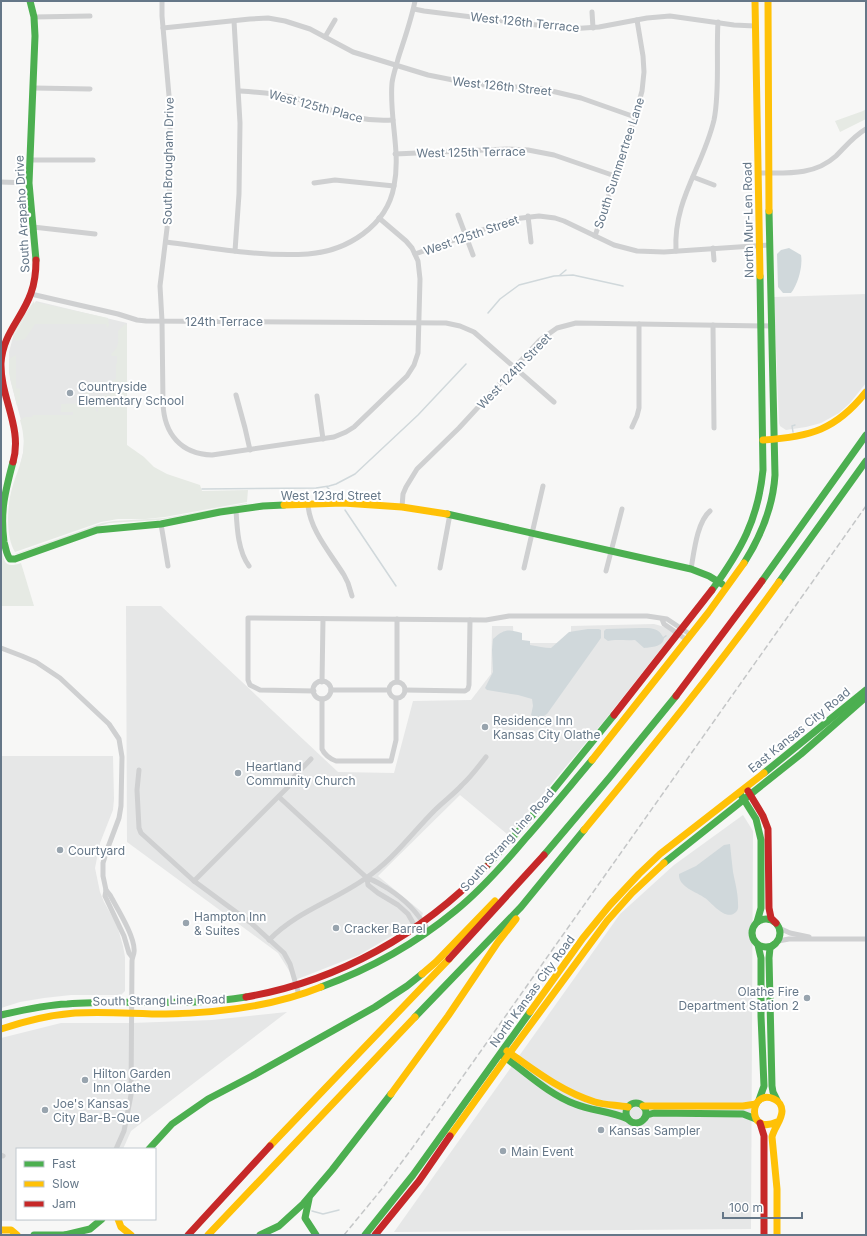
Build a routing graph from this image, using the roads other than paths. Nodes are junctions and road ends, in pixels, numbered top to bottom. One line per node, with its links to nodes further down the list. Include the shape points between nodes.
1 (30, 1): 9 (main road, South Arapaho Drive)
2 (162, 1): 15 (street, South Brougham Drive)
3 (415, 1): 6 (street)
4 (755, 1): 14 (main road, North Mur-Len Road)
5 (768, 1): 29 (main road, North Mur-Len Road)
6 (414, 9): 16 (street, West 126th Terrace, via 562,29); 18 (street)
7 (592, 12): 16 (street)
8 (90, 16): 9 (street)
9 (34, 17): 19 (main road, South Arapaho Drive)
10 (335, 20): 17 (street)
11 (637, 20): 13 (street, West 126th Terrace, via 670,16); 16 (street, West 126th Terrace); 22 (street, South Summertree Lane, via 644,72)
12 (234, 21): 15 (street, West 126th Street); 17 (street, West 126th Street, via 268,18 310,29); 21 (street)
13 (718, 22): 14 (street, West 126th Terrace); 31 (street, via 715,114)
14 (755, 26): 28 (main road, North Mur-Len Road)
15 (163, 28): 44 (street, South Brougham Drive, via 170,107 169,212)
16 (593, 28)
17 (325, 37): 18 (street, West 126th Street, via 353,52)
18 (396, 66): 22 (street, West 126th Street, via 459,82 531,87 565,93); 23 (street, via 392,84)
19 (34, 88): 20 (street); 26 (main road, South Arapaho Drive)
20 (90, 89)
21 (239, 91): 23 (street, West 125th Place, via 292,98 350,117); 49 (street, via 240,165)
22 (635, 117): 30 (street, South Summertree Lane)
23 (393, 120): 25 (street)
24 (866, 129): 29 (street, via 820,167 801,173)
25 (395, 154): 30 (street, West 125th Terrace, via 528,150 554,155); 36 (street)
26 (30, 160): 27 (street); 33 (main road, South Arapaho Drive)
27 (93, 160)
28 (758, 173): 29 (street); 46 (main road, North Mur-Len Road)
29 (769, 173): 47 (main road, North Mur-Len Road)
30 (615, 176): 43 (street, South Summertree Lane)
31 (693, 177): 35 (street); 50 (street, via 678,216 675,231)
32 (1, 182): 33 (street)
33 (29, 183): 40 (main road, South Arapaho Drive)
34 (314, 183): 36 (street, via 335,180)
35 (714, 185)
36 (394, 186): 39 (street, via 389,202)
37 (458, 215): 42 (street)
38 (528, 216): 42 (street, West 125th Street, via 513,218); 43 (street, West 125th Street, via 555,218); 45 (street)
39 (379, 218): 49 (street, via 360,236 329,250 309,254); 51 (street, via 406,241)
40 (33, 226): 41 (street); 54 (main road, South Arapaho Drive, via 36,277)
41 (95, 234)
42 (466, 235): 51 (street, West 125th Street); 52 (street)
43 (595, 236): 50 (street, West 125th Street, via 633,250)
44 (166, 242): 49 (street); 55 (street, South Brougham Drive, via 160,279)
45 (531, 242)
46 (759, 245): 47 (street, West 125th Street); 48 (street, West 125th Street); 59 (main road, North Mur-Len Road)
47 (769, 245): 60 (main road, North Mur-Len Road)
48 (713, 248): 50 (street, West 125th Street); 53 (street)
49 (235, 251)
50 (676, 251)
51 (415, 254): 56 (street, South Brougham Drive, via 419,267)
52 (473, 255)
53 (714, 260)
54 (31, 294): 55 (street, 124th Terrace, via 137,320); 75 (main road, South Arapaho Drive, via 8,334 2,351 3,383 16,444 15,456)
55 (162, 321): 56 (street, 124th Terrace); 72 (street, South Brougham Drive, via 163,413 172,435 182,446 199,454 212,455)
56 (420, 322): 61 (street, 124th Terrace, via 446,323 467,328); 69 (street, South Brougham Drive, via 418,353 407,376 354,427 340,435)
57 (639, 324): 58 (street, West 124th Street); 61 (street, West 124th Street, via 576,324 557,328 540,340); 66 (street, via 639,408)
58 (713, 325): 59 (street, West 124th Street); 67 (street)
59 (760, 326): 60 (street, West 124th Street); 71 (main road, North Mur-Len Road)
60 (771, 326): 70 (main road, North Mur-Len Road)
61 (515, 367): 65 (street, 124th Terrace); 77 (street, West 124th Street, via 417,469 403,494)
62 (866, 392): 70 (main road, via 853,409 828,427 814,433)
63 (236, 395): 72 (street)
64 (317, 396): 69 (street)
65 (554, 402)
66 (632, 427)
67 (714, 428)
68 (866, 435): 121 (main road, via 699,665 621,763)
69 (323, 439): 72 (street, South Brougham Drive)
70 (776, 439): 71 (main road); 93 (main road, South Strang Line Road, via 774,487 767,513 754,546)
71 (763, 440): 92 (main road, South Strang Line Road, via 762,484 755,513 745,540)
72 (250, 450)
73 (866, 461): 122 (main road, via 741,635 669,728)
74 (543, 486): 83 (street)
75 (2, 496): 85 (main road, South Arapaho Drive, via 2,531)
76 (308, 504): 77 (main road, West 123rd Street, via 343,503); 79 (main road, West 123rd Street); 94 (street, via 313,526 344,575)
77 (402, 507): 81 (main road, West 123rd Street)
78 (622, 509): 84 (street)
79 (236, 510): 82 (main road, West 123rd Street); 87 (street, via 241,549)
80 (710, 511): 90 (street, via 700,529)
81 (450, 514): 83 (main road, West 123rd Street); 88 (street)
82 (161, 524): 85 (main road, West 123rd Street, via 98,530); 86 (street)
83 (532, 532): 84 (main road, West 123rd Street); 89 (street)
84 (612, 551): 90 (main road, West 123rd Street); 91 (street)
85 (10, 559)
86 (168, 566)
87 (249, 566)
88 (440, 568)
89 (524, 568)
90 (691, 569): 92 (main road, West 123rd Street)
91 (606, 571)
92 (719, 581): 93 (main road, West 123rd Street); 98 (main road, South Strang Line Road)
93 (727, 587): 99 (main road, South Strang Line Road)
94 (352, 596)
95 (323, 619): 96 (street); 101 (street); 107 (street, via 248,618 250,685 260,690)
96 (397, 619): 97 (street); 102 (street)
97 (470, 620): 98 (street, via 509,616 647,616 667,619); 105 (street, via 468,689)
98 (680, 632): 99 (street); 123 (main road, South Strang Line Road, via 608,724 516,834 471,883)
99 (689, 638): 127 (main road, South Strang Line Road, via 616,731 495,874 463,905)
100 (1, 648): 136 (street, via 36,662 60,678 109,724 119,739 122,757 121,806 103,863 103,876 106,890 134,944)
101 (322, 682): 103 (street, via 327,683); 107 (street, via 317,684)
102 (397, 682): 104 (street, via 391,684); 105 (street, via 404,685)
103 (331, 690): 104 (street); 109 (street, via 328,696)
104 (388, 690): 110 (street)
105 (405, 690): 110 (street, via 404,695)
106 (866, 690): 114 (main road, East Kansas City Road)
107 (314, 691): 109 (street, via 316,696)
108 (866, 697): 116 (main road, East Kansas City Road, via 801,754)
109 (322, 699): 110 (street, via 322,749 332,760 392,761 396,740)
110 (396, 699)
111 (486, 757): 119 (street, via 470,778 435,810 392,858)
112 (311, 759): 117 (street, via 290,780 288,787)
113 (140, 770): 120 (street, via 137,790 140,833)
114 (745, 786): 115 (main road, North Kansas City Road); 116 (main road)
115 (739, 791): 118 (main road); 140 (main road, North Kansas City Road, via 660,854 613,901 583,938)
116 (750, 794): 118 (main road, North Kansas City Road); 125 (main road, via 768,828 769,908 771,918)
117 (279, 797): 119 (street); 120 (street)
118 (744, 799): 124 (main road, via 756,819 761,840 761,908); 140 (main road, North Kansas City Road, via 665,862 628,897)
119 (367, 878): 123 (street, via 403,898); 126 (street, via 368,885 398,905 408,914); 130 (street, via 306,911 279,929)
120 (194, 881): 130 (street, via 251,923)
121 (519, 883): 150 (main road, via 509,886 436,962 407,986 369,1010 208,1099 172,1124); 159 (main road)
122 (521, 907): 151 (main road, via 518,916 412,1066); 160 (main road)
123 (424, 922): 126 (main road, South Strang Line Road); 127 (street)
124 (757, 922): 125 (main road, via 769,919); 133 (main road, via 752,933)
125 (778, 926): 129 (street, via 790,933); 132 (main road, via 780,933)
126 (416, 928): 128 (street); 134 (main road, South Strang Line Road, via 395,942 338,970)
127 (429, 931): 128 (main road, South Strang Line Road)
128 (422, 936): 135 (main road, South Strang Line Road, via 368,968)
129 (820, 939): 131 (street); 132 (street, via 785,939)
130 (268, 940): 134 (street, via 284,953)
131 (866, 940)
132 (776, 943): 133 (main road, via 766,947); 141 (main road, via 770,948 768,958 772,1086)
133 (758, 945): 142 (main road, via 761,958 764,1086)
134 (296, 985): 135 (street); 136 (main road, South Strang Line Road, via 214,1001)
135 (300, 995): 137 (main road, South Strang Line Road, via 254,1006 212,1012)
136 (132, 1002): 137 (street); 138 (main road, South Strang Line Road, via 50,1005)
137 (132, 1013): 139 (main road, South Strang Line Road, via 58,1015); 149 (street, via 131,1099 124,1132)
138 (1, 1015)
139 (1, 1029)
140 (505, 1053): 144 (main road, via 577,1096); 146 (main road, via 548,1087 574,1103 616,1113); 163 (main road, North Kansas City Road); 164 (main road, North Kansas City Road, via 419,1181)
141 (777, 1100): 142 (main road, via 768,1097); 148 (main road, via 782,1111)
142 (758, 1102): 143 (main road, via 743,1106); 147 (main road, via 754,1111)
143 (643, 1106): 144 (main road, via 634,1103); 145 (main road, via 646,1112)
144 (628, 1107): 146 (main road)
145 (644, 1118): 146 (main road, via 637,1123); 147 (main road, via 651,1114 743,1114)
146 (628, 1119)
147 (758, 1121): 148 (main road, via 768,1125); 165 (main road, via 764,1136)
148 (777, 1122): 166 (main road, via 772,1142)
149 (116, 1148)
150 (150, 1148)
151 (310, 1197): 161 (main road, via 282,1224); 162 (main road, via 304,1217)
152 (101, 1220): 157 (main road, via 90,1229)
153 (118, 1220): 158 (main road, via 121,1228)
154 (1, 1230): 155 (main road, via 11,1230)
155 (17, 1235)
156 (34, 1235): 157 (main road)
157 (66, 1235)
158 (131, 1235)
159 (188, 1235)
160 (208, 1235)
161 (260, 1235)
162 (316, 1235)
163 (365, 1235)
164 (375, 1235)
165 (764, 1235)
166 (777, 1235)

